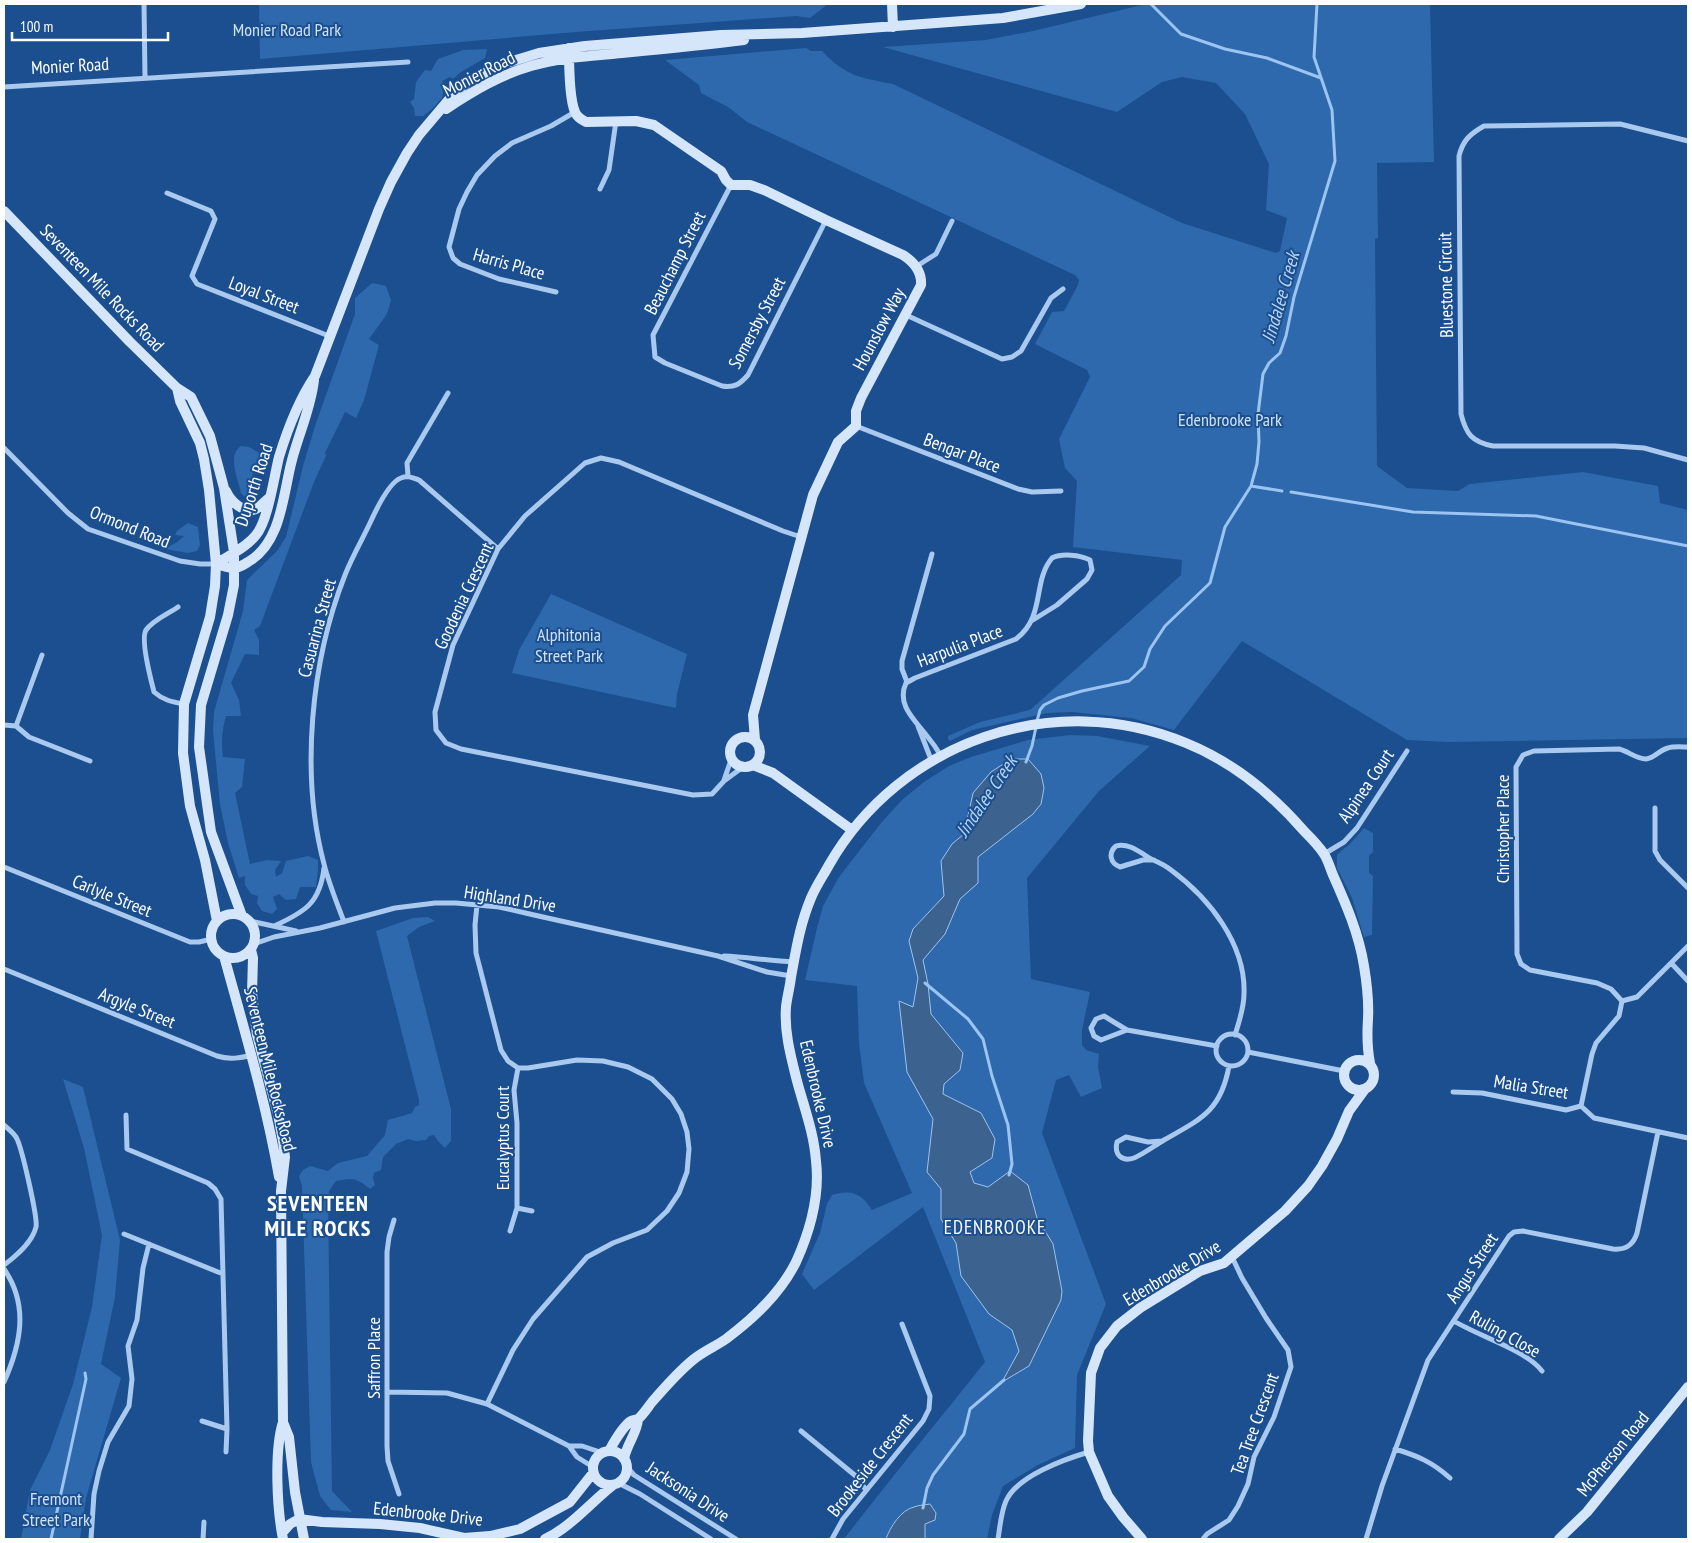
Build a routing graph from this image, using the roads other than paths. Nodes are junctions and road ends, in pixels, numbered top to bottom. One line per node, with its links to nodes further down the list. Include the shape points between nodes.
1 (144, 4): 7 (street)
2 (892, 4): 4 (street)
3 (1081, 4): 4 (street, Monier Road, via 1003,18)
4 (893, 27): 5 (street, Monier Road, via 721,35)
5 (569, 53): 9 (street); 10 (street, Monier Road, via 538,53 476,76 457,90)
6 (408, 62): 7 (street, Monier Road)
7 (145, 78): 8 (street, Monier Road)
8 (4, 86)
9 (575, 112): 11 (street, via 586,122); 21 (street, Harris Place, via 512,143 477,175 459,209 449,247 453,258 460,264 499,279)
10 (437, 115): 23 (street, Duporth Road, via 419,135 391,182)
11 (616, 121): 13 (street, via 654,125 721,171); 14 (street, via 609,170)
12 (1688, 141): 30 (street, Bluestone Circuit, via 1620,124 1484,126 1470,134 1461,145 1459,156 1461,414 1470,437 1493,446 1615,446 1644,448)
13 (731, 185): 17 (street, via 750,185 764,190); 24 (street, Beauchamp Street, via 653,335)
14 (600, 188)
15 (167, 193): 23 (street, Loyal Street, via 211,211 215,219 192,276 197,284)
16 (4, 212): 26 (street, Seventeen Mile Rocks Road)
17 (826, 220): 19 (street, via 903,255); 24 (street, Somersby Street, via 748,375 740,384 722,386)
18 (952, 221): 19 (street, via 936,254)
19 (917, 266): 22 (street, Hounslow Way, via 920,285)
20 (1063, 289): 22 (street, via 1051,298 1021,351 1012,358 1002,359)
21 (556, 292)
22 (905, 315): 28 (street, Hounslow Way, via 861,398 856,411)
23 (330, 336): 25 (street, Duporth Road)
24 (655, 357)
25 (315, 376): 34 (street, Duporth Road, via 304,392 280,456); 40 (street, Duporth Road, via 271,538 254,559)
26 (177, 388): 32 (street, Seventeen Mile Rocks Road, via 191,397 202,417 218,459); 39 (street, Seventeen Mile Rocks Road, via 204,459)
27 (448, 393): 31 (street, via 408,463)
28 (856, 426): 33 (street, Bengar Place, via 1018,489); 35 (street, via 838,442 813,495)
29 (4, 448): 39 (street, Ormond Road, via 88,529 180,561)
30 (1688, 459)
31 (408, 476): 36 (street, via 419,480); 66 (street, Casuarina Street, via 399,478 391,486 374,513 345,575 326,633 315,689 311,758 316,824)
32 (224, 488): 34 (street, via 234,503 247,510 260,507); 37 (street, Seventeen Mile Rocks Road)
33 (1061, 491)
34 (270, 497): 37 (street, Duporth Road, via 259,531 246,546)
35 (802, 537): 36 (street, Goodenia Crescent, via 619,462 601,458 584,463 565,479 525,516); 46 (street)
36 (498, 549): 61 (street, Goodenia Crescent, via 456,637 435,712 436,730 446,743 461,749 693,795 712,794)
37 (234, 552): 39 (street, Duporth Road); 40 (street, Seventeen Mile Rocks Road)
38 (932, 554): 44 (street, via 902,661)
39 (216, 564): 40 (street); 45 (street, Seventeen Mile Rocks Road, via 210,617)
40 (234, 568): 70 (street, Seventeen Mile Rocks Road, via 228,615 201,705 199,735 211,832)
41 (178, 607): 45 (street, via 151,624 145,632 144,641 154,692 167,701)
42 (1033, 620): 42 (street, Harpulia Place, via 1046,568 1052,559 1063,556 1090,560 1092,570 1087,579 1056,607); 44 (street, Harpulia Place, via 1012,642)
43 (42, 655): 48 (street)
44 (907, 682): 49 (street, Harpulia Place, via 903,700)
45 (184, 704): 71 (street, Seventeen Mile Rocks Road, via 182,753 187,792)
46 (753, 715): 50 (street); 51 (street)
47 (4, 725): 48 (street)
48 (16, 726): 57 (street, via 29,738)
49 (918, 726): 55 (street, Harpulia Place); 58 (street, Harpulia Place)
50 (738, 738): 51 (street); 56 (street, via 730,747)
51 (754, 740): 54 (street)
52 (1688, 747): 85 (street, Christopher Place, via 1667,748 1645,759 1619,750 1534,751 1523,756 1516,767 1518,954 1521,964 1530,970 1597,983 1611,989)
53 (1407, 751): 64 (street, Alpinea Court, via 1357,828 1344,842)
54 (760, 754): 59 (street, via 757,761); 60 (street)
55 (941, 756): 58 (street, Edenbrooke Drive); 64 (street, Edenbrooke Drive, via 995,732 1067,721 1095,721 1168,735 1228,764 1267,792)
56 (732, 760): 59 (street, via 738,766); 61 (street)
57 (90, 761)
58 (932, 762): 63 (street, Edenbrooke Drive, via 874,806)
59 (748, 766): 60 (street); 61 (street, Goodenia Crescent)
60 (773, 773): 63 (street)
61 (724, 781)
62 (1655, 808): 68 (street, via 1655,851)
63 (852, 830): 80 (street, Edenbrooke Drive, via 812,894 798,936)
64 (1324, 854): 88 (street, Edenbrooke Drive, via 1361,951 1368,1001)
65 (1154, 860): 65 (street, via 1120,866 1111,855 1115,847 1123,845); 87 (street, via 1170,869 1208,903 1235,948 1243,970 1244,993)
66 (324, 865): 72 (street, Casuarina Street); 73 (street, via 323,882 308,908)
67 (4, 867): 75 (street, Carlyle Street, via 190,942)
68 (1688, 888)
69 (477, 905): 72 (street, Highland Drive, via 435,903 395,908); 79 (street, Highland Drive); 96 (street, via 476,953 501,1050)
70 (246, 918): 71 (street, via 229,914); 73 (street, Highland Drive); 77 (street, via 255,932)
71 (217, 921): 75 (street)
72 (344, 922): 74 (street, Highland Drive)
73 (274, 926): 74 (street, Highland Drive)
74 (296, 932): 77 (street, Highland Drive)
75 (212, 939): 78 (street, via 214,947)
76 (1688, 946): 81 (street)
77 (252, 947): 78 (street, via 238,957); 90 (street, Seventeen Mile Rocks Road, via 254,1017)
78 (224, 956): 92 (street, Seventeen Mile Rocks Road)
79 (718, 956): 80 (street, Highland Drive); 83 (street, Highland Drive)
80 (794, 962): 83 (street, Edenbrooke Drive)
81 (1672, 964): 84 (street); 85 (street, via 1637,997)
82 (4, 969): 92 (street, Argyle Street, via 217,1056 236,1059)
83 (792, 976): 125 (street, Edenbrooke Drive, via 786,1008 788,1048 817,1163 815,1202 807,1235 794,1265 772,1298 724,1341 694,1359)
84 (1688, 981)
85 (1622, 1000): 101 (street, via 1619,1016 1596,1043)
86 (1127, 1030): 86 (street, via 1101,1040 1094,1036 1091,1028 1095,1020 1103,1016); 89 (street)
87 (1235, 1035): 89 (street, via 1224,1037); 91 (street, via 1244,1040)
88 (1366, 1037): 93 (street, Edenbrooke Drive); 94 (street, Edenbrooke Drive)
89 (1217, 1046): 95 (street, via 1218,1058)
90 (262, 1052): 92 (street, Argyle Street); 108 (street, Seventeen Mile Rocks Road, via 283,1141)
91 (1248, 1052): 95 (street, via 1241,1063); 97 (street)
92 (251, 1055): 108 (street, Seventeen Mile Rocks Road)
93 (1355, 1060): 94 (street); 97 (street)
94 (1370, 1063): 99 (street, via 1375,1078)
95 (1229, 1066): 107 (street, via 1223,1091 1208,1113)
96 (518, 1068): 109 (street, Eucalyptus Court, via 514,1090); 124 (street, via 578,1060 628,1067 652,1079 672,1099 687,1132 690,1149 687,1172 667,1211 647,1230 613,1242 587,1257 533,1318 513,1350)
97 (1344, 1071): 98 (street, via 1344,1079)
98 (1350, 1087): 99 (street); 102 (street, Edenbrooke Drive)
99 (1365, 1089): 102 (street, Edenbrooke Drive)
100 (1453, 1092): 101 (street, Malia Street, via 1482,1093 1566,1110)
101 (1582, 1106): 105 (street, Malia Street, via 1594,1118)
102 (1349, 1111): 115 (street, Edenbrooke Drive, via 1332,1150 1308,1186)
103 (126, 1116): 117 (street, via 127,1150 208,1183 215,1189 221,1199)
104 (4, 1125): 116 (street, via 17,1139 36,1214 36,1228 27,1243)
105 (1658, 1132): 106 (street, Malia Street); 118 (street, Angus Street, via 1633,1242 1615,1250 1523,1231 1514,1232)
106 (1688, 1138)
107 (1162, 1141): 107 (street, via 1130,1160 1120,1157 1116,1151 1117,1142 1126,1137 1148,1142)
108 (281, 1190): 127 (street, Seventeen Mile Rocks Road)
109 (517, 1208): 110 (street, Eucalyptus Court); 112 (street, Eucalyptus Court)
110 (532, 1211)
111 (394, 1220): 123 (street, Saffron Place, via 387,1252)
112 (510, 1231)
113 (124, 1234): 114 (street)
114 (149, 1244): 117 (street); 145 (street, via 137,1320 128,1346 132,1379 129,1406 108,1442 99,1472)
115 (1232, 1257): 134 (street, Edenbrooke Drive, via 1200,1271 1140,1308 1117,1326 1100,1348 1091,1373); 154 (street, Tea Tree Crescent, via 1288,1350 1291,1366 1238,1506 1229,1520)
116 (4, 1267): 121 (street, via 18,1295 21,1313 19,1334)
117 (223, 1274): 128 (street)
118 (1454, 1321): 120 (street, Ruling Close, via 1521,1354); 131 (street, Angus Street, via 1428,1360)
119 (902, 1324): 139 (street, Brookeside Crescent, via 930,1396 929,1409 923,1421)
120 (1542, 1371)
121 (4, 1382)
122 (1688, 1387): 144 (street, McPherson Road)
123 (388, 1392): 124 (street, via 447,1393); 140 (street, Saffron Place, via 388,1461)
124 (487, 1404): 130 (street)
125 (638, 1418): 133 (street, Edenbrooke Drive, via 629,1422); 135 (street, Edenbrooke Drive, via 637,1428 626,1447)
126 (202, 1421): 128 (street)
127 (283, 1422): 141 (street, Seventeen Mile Rocks Road, via 289,1437); 143 (street, Seventeen Mile Rocks Road, via 279,1436 279,1495)
128 (227, 1430): 132 (street)
129 (801, 1431): 139 (street, via 857,1477)
130 (569, 1446): 133 (street); 136 (street)
131 (1395, 1449): 137 (street, via 1436,1466); 155 (street, Angus Street)
132 (226, 1452)
133 (606, 1452): 135 (street, via 618,1453); 136 (street, via 594,1461)
134 (1090, 1452): 152 (street, via 1045,1468 1017,1488 1006,1500); 153 (street, Edenbrooke Drive, via 1108,1496)
135 (625, 1463): 138 (street, via 624,1476); 150 (street, Jacksonia Drive, via 634,1474)
136 (593, 1470): 138 (street, via 603,1484); 141 (street, Edenbrooke Drive, via 570,1502 520,1529 490,1536 464,1538 413,1527)
137 (1450, 1478)
138 (616, 1484): 148 (street, via 575,1519); 149 (street, Jacksonia Drive, via 640,1494)
139 (866, 1490): 151 (street, Brookeside Crescent, via 842,1519)
140 (399, 1494)
141 (299, 1519): 143 (street, via 290,1524); 147 (street, Seventeen Mile Rocks Road)
142 (204, 1522): 146 (street)
143 (285, 1537)
144 (1563, 1538)
145 (91, 1539)
146 (203, 1539)
147 (304, 1539)
148 (545, 1539)
149 (712, 1539)
150 (736, 1539)
151 (832, 1539)
152 (998, 1539)
153 (1142, 1539)
154 (1203, 1539)
155 (1366, 1539)

